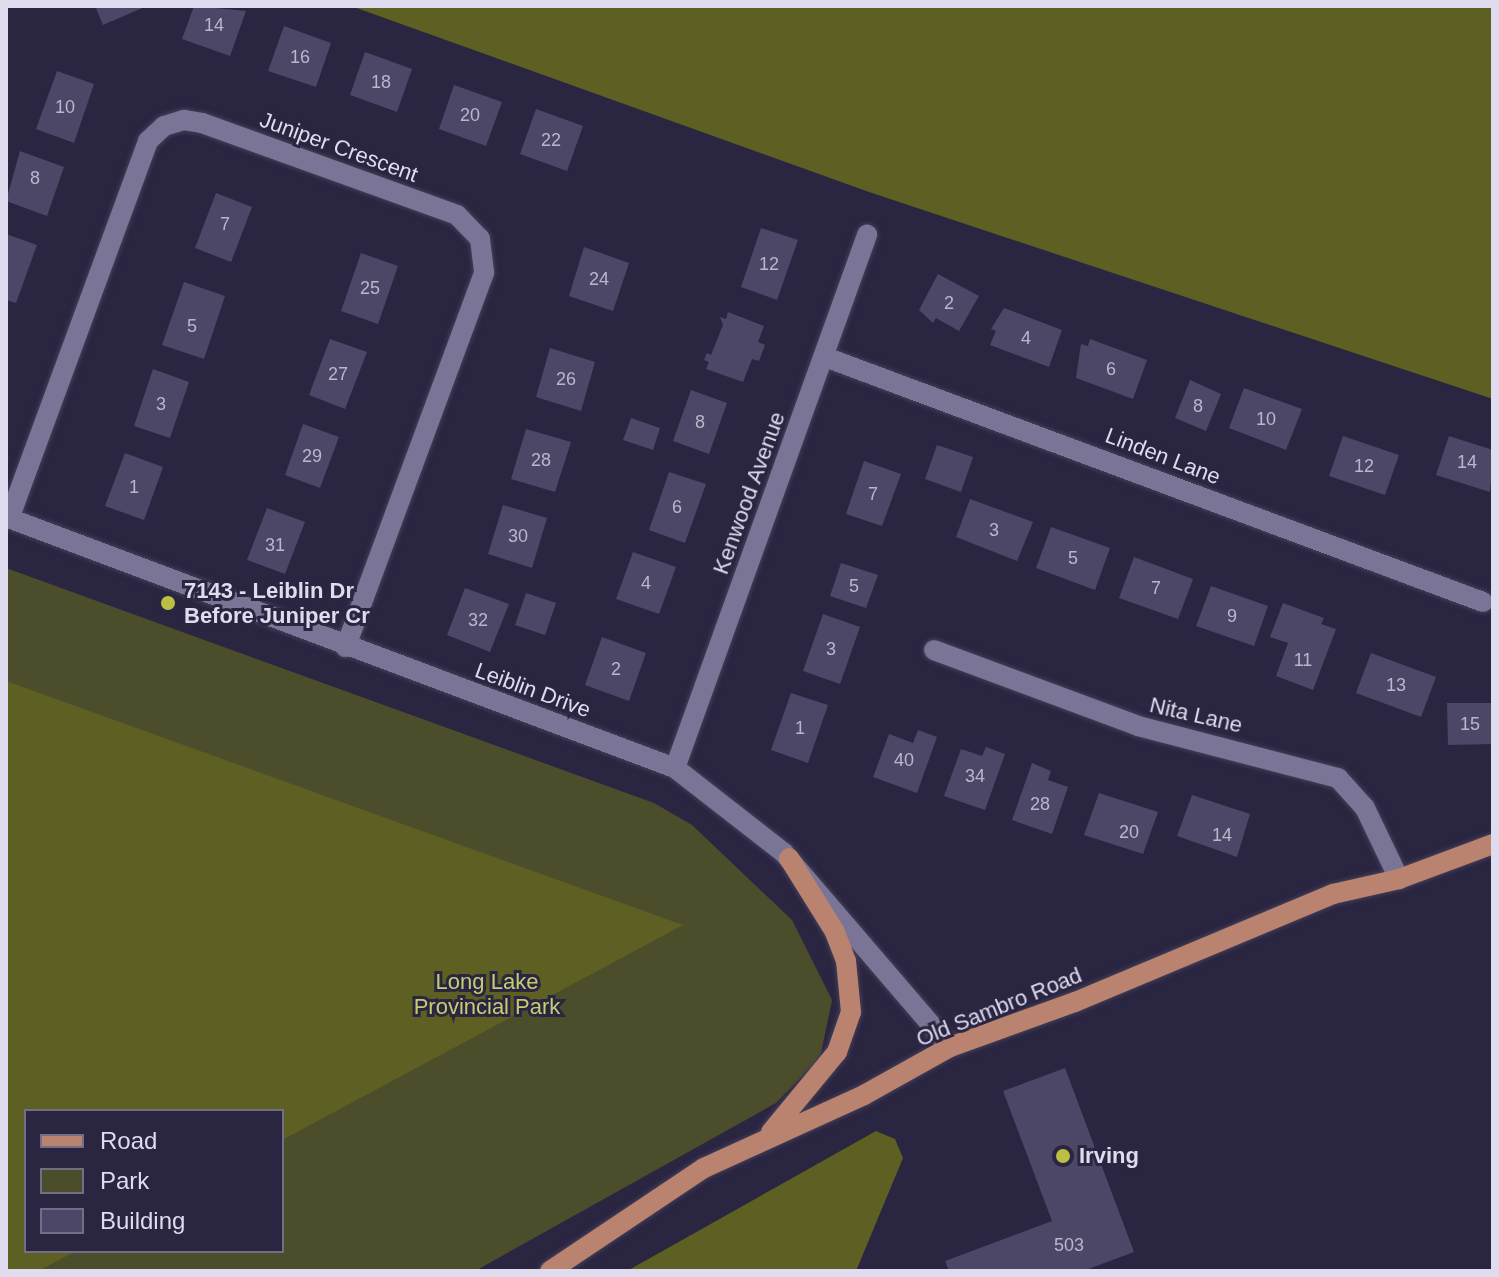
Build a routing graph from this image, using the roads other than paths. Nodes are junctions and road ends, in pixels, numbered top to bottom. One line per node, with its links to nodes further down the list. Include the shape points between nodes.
1 (867, 235): 2 (street, Kenwood Avenue)
2 (825, 357): 4 (street, Linden Lane); 7 (street, Kenwood Avenue)
3 (8, 518): 5 (street, Leiblin Drive); 5 (street, Juniper Crescent, via 148,141 158,130 177,121 195,121 457,215 480,239 484,273)
4 (1483, 602)
5 (346, 647): 7 (street, Leiblin Drive)
6 (934, 650): 10 (street, Nita Lane, via 1126,722 1338,778 1365,808)
7 (675, 768): 9 (street, Leiblin Drive)
8 (1493, 844): 10 (main road, Old Sambro Road)
9 (789, 858): 11 (street, Leiblin Drive); 12 (main road, via 835,932 846,961 851,1012 837,1052 804,1098)
10 (1399, 879): 11 (main road, Old Sambro Road, via 1333,894 1075,1002)
11 (950, 1047): 12 (main road, Old Sambro Road, via 864,1095)
12 (765, 1138): 13 (main road, Old Sambro Road, via 704,1168)
13 (550, 1271)

